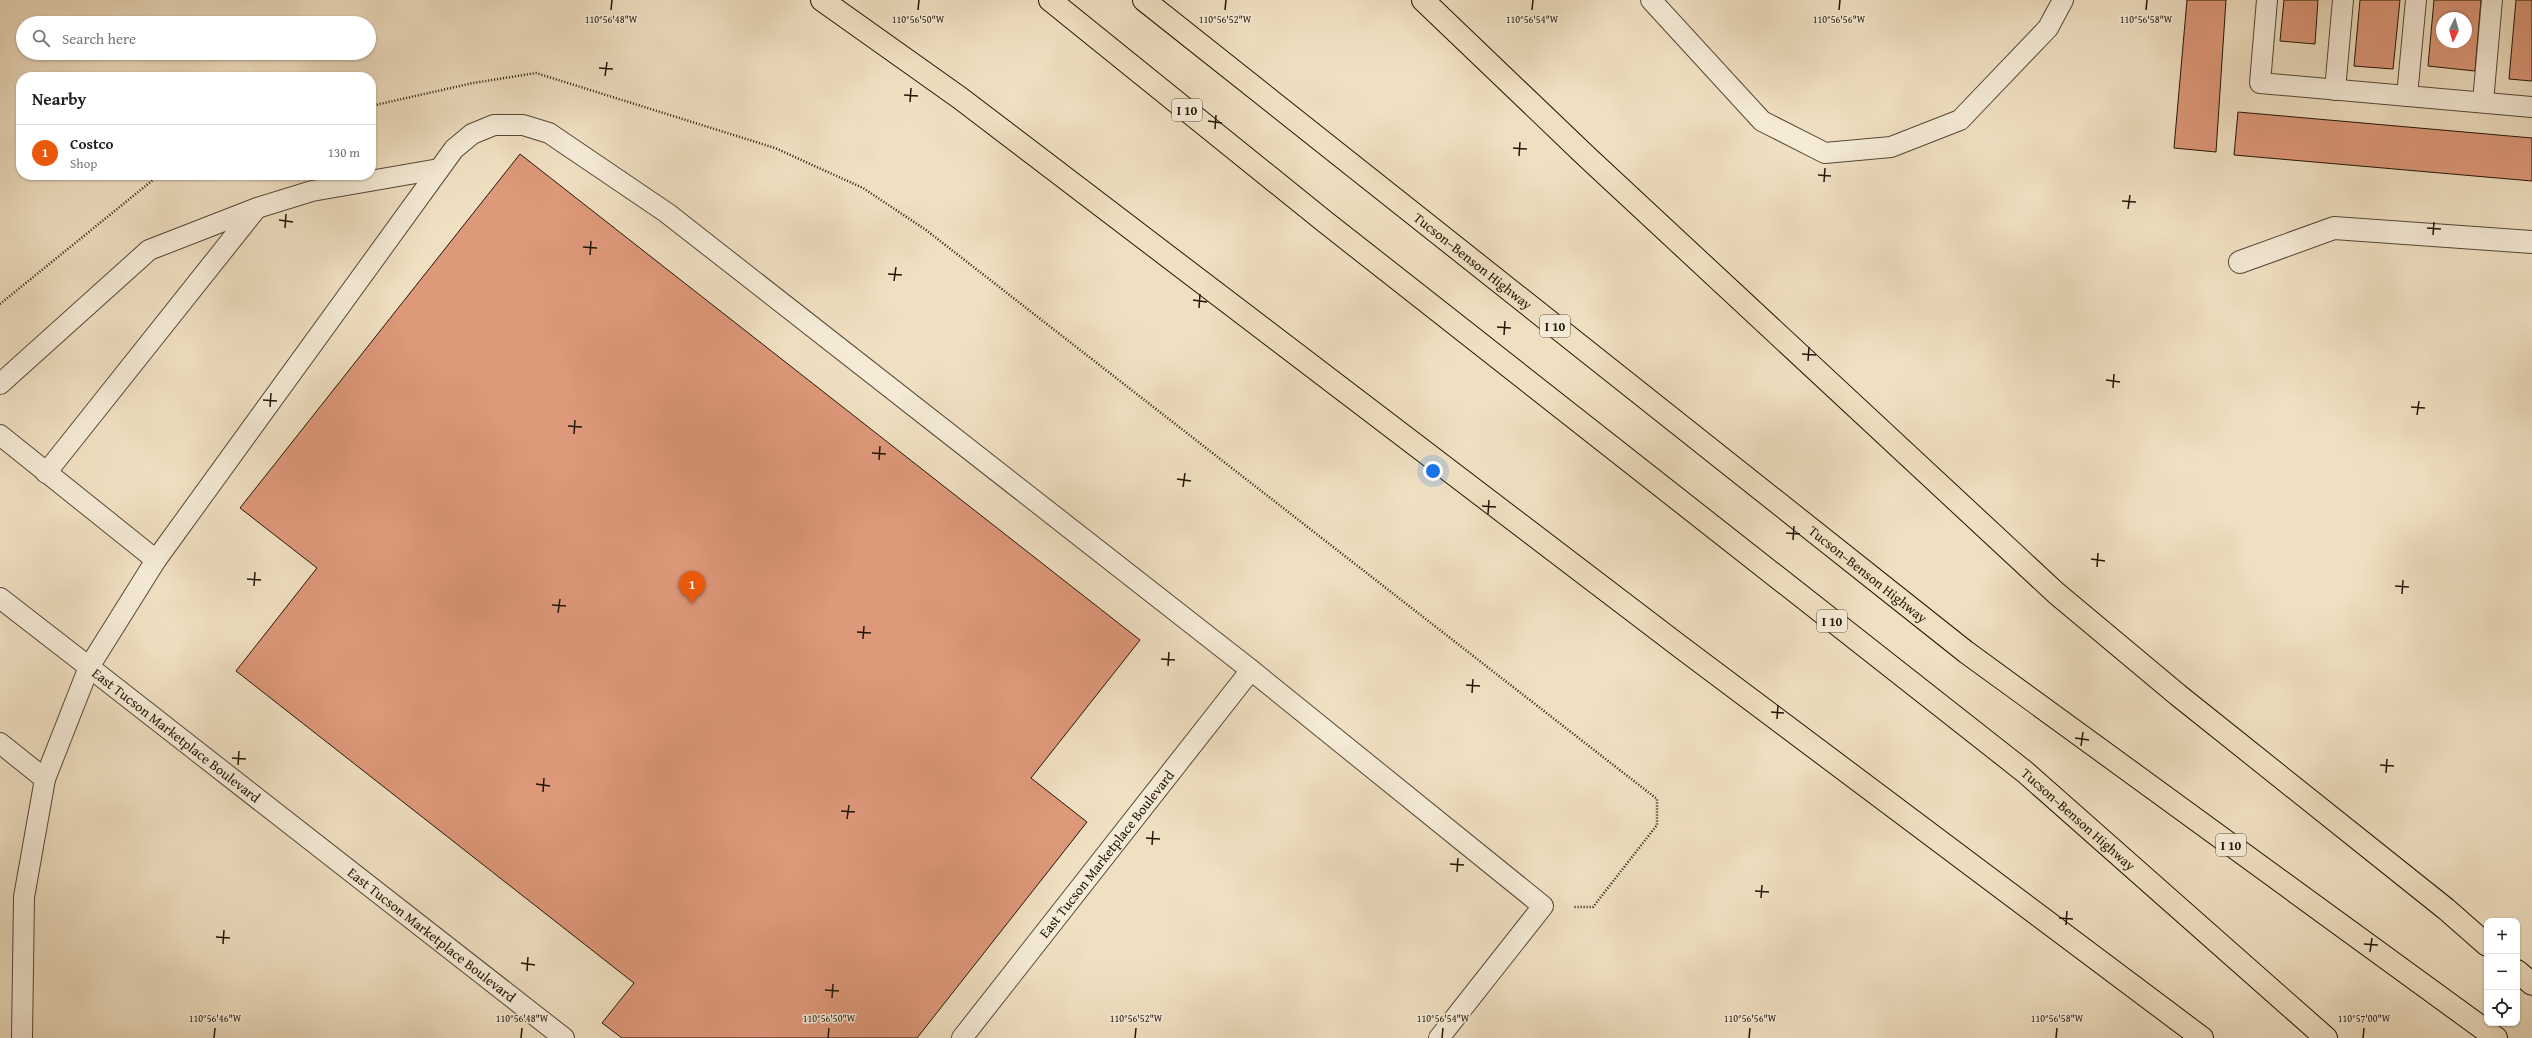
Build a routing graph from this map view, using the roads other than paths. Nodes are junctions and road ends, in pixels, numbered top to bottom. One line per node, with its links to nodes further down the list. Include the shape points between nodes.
1 (822, 0): 37 (highway, via 960,98 1682,648)
2 (1050, 0): 38 (highway, Tucson–Benson Highway / I 10, via 1324,221 2025,772)
3 (1144, 0): 39 (highway, Tucson–Benson Highway / I 10, via 1966,652)
4 (1423, 0): 30 (highway, via 1587,157 2056,593)
5 (1651, 0): 6 (lane, via 1762,121 1825,153 1891,148 1960,120 2048,28)
6 (2063, 0)
7 (2267, 0): 11 (lane, via 2260,83)
8 (2343, 0): 11 (lane)
9 (2416, 0): 12 (lane)
10 (2492, 0): 13 (lane)
11 (2335, 90): 12 (lane)
12 (2407, 96): 13 (lane)
13 (2483, 102): 14 (lane)
14 (2532, 107)
15 (439, 168): 16 (lane); 24 (lane); 27 (lane, via 454,149 472,134 494,125 523,125 549,133 667,213)
16 (376, 179)
17 (373, 180): 18 (lane, via 312,191)
18 (257, 208): 21 (lane, via 150,250); 23 (lane)
19 (2532, 242): 20 (street, via 2334,228)
20 (2240, 262)
21 (0, 384)
22 (0, 435): 23 (lane)
23 (46, 473): 24 (lane)
24 (156, 560): 26 (lane)
25 (0, 598): 26 (lane)
26 (89, 667): 29 (lane, East Tucson Marketplace Boulevard); 34 (lane, East Tucson Marketplace Boulevard)
27 (1251, 670): 35 (lane, East Tucson Marketplace Boulevard); 36 (lane, via 1543,906)
28 (0, 743): 29 (lane)
29 (45, 779): 33 (lane, East Tucson Marketplace Boulevard, via 24,902)
30 (2484, 942)
31 (2520, 974): 32 (highway)
32 (2532, 984)
33 (22, 1038)
34 (564, 1038)
35 (962, 1038)
36 (1439, 1038)
37 (2202, 1038)
38 (2326, 1038)
39 (2496, 1038)

